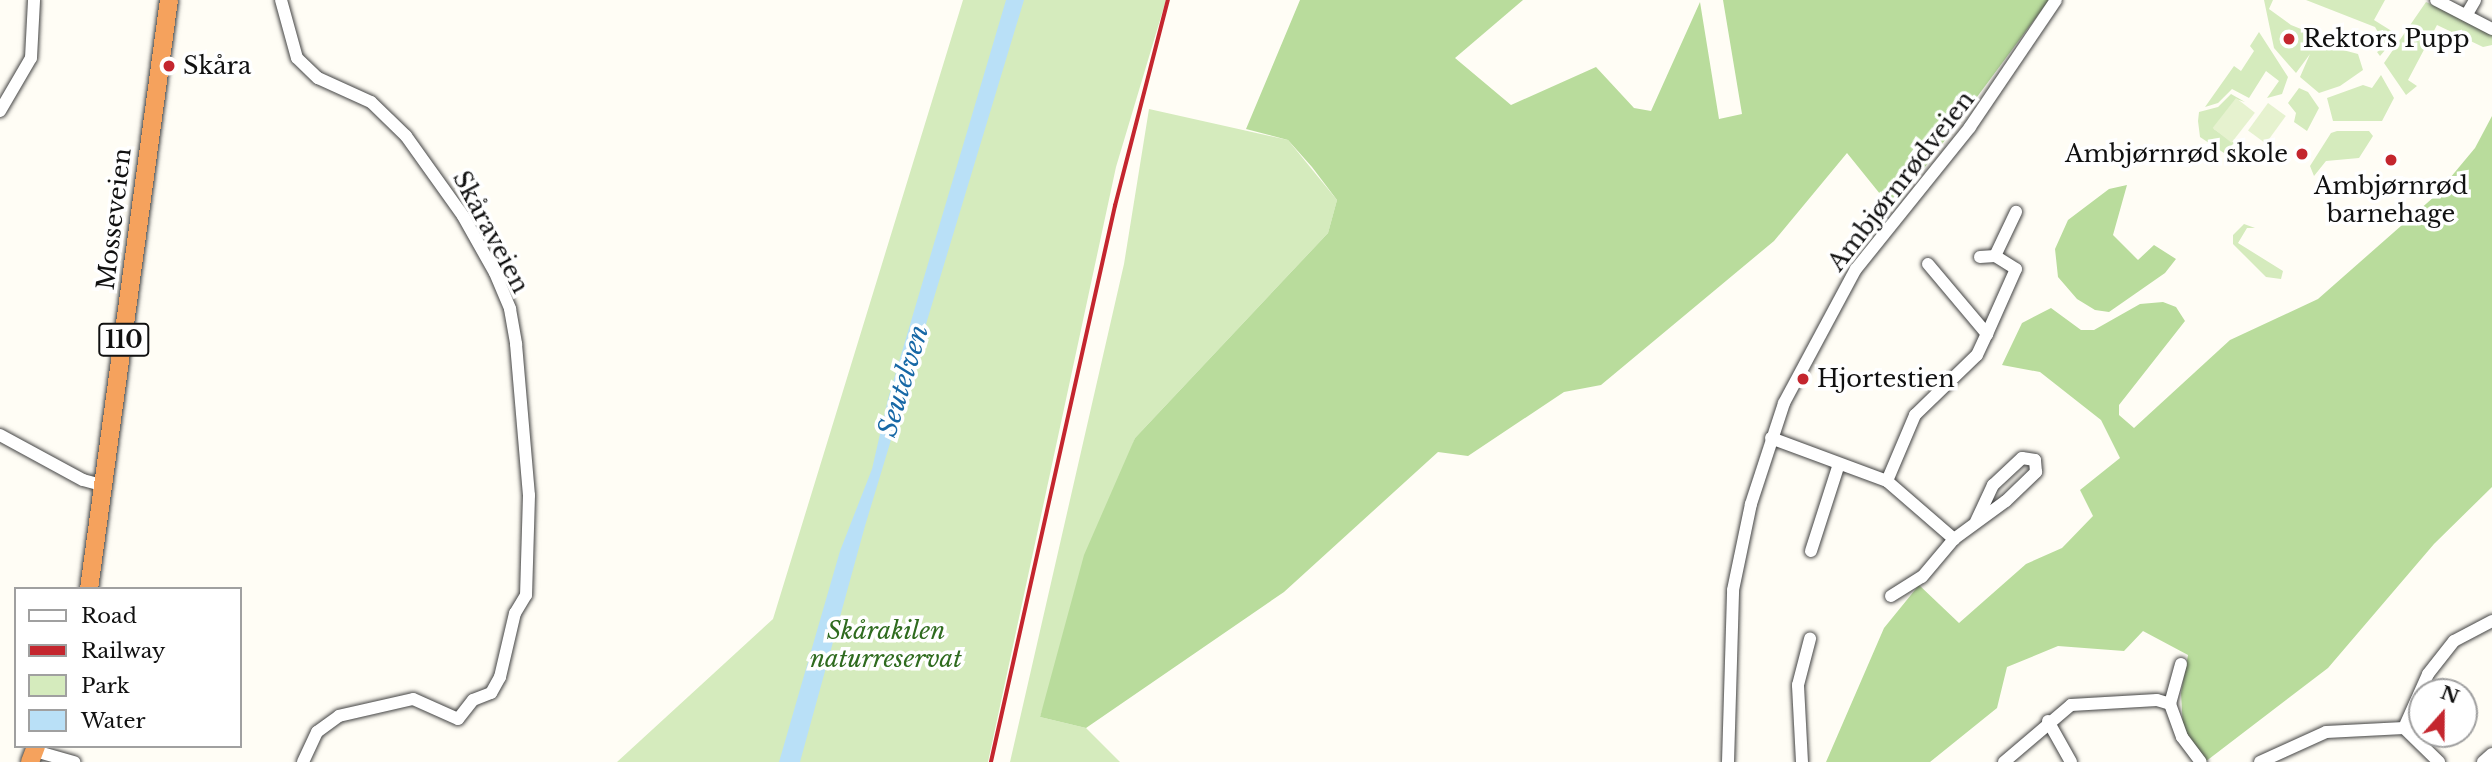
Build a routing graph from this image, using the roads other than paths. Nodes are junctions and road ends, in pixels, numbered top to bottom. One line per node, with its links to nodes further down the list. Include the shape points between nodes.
1 (34, 0): 9 (street, via 31,58)
2 (169, 0): 19 (highway, Mosseveien / 110)
3 (281, 0): 34 (street, Skåraveien, via 297,58 318,78 371,102 434,171 463,216 510,309 529,495 526,595 515,613 500,677 491,693 473,700 458,719 413,699 346,714 317,732)
4 (2056, 0): 16 (street, Ambjørnrødveien, via 1970,127 1856,269 1801,365)
5 (2436, 0): 7 (street)
6 (2475, 0): 7 (street)
7 (2467, 14): 8 (street)
8 (2492, 29)
9 (0, 111)
10 (2016, 212): 11 (street)
11 (1995, 256): 12 (street); 14 (street, via 2015,269)
12 (1980, 257)
13 (1928, 264): 14 (street)
14 (1987, 334): 18 (street, via 1977,355 1915,415)
15 (0, 435): 19 (street, via 83,480)
16 (1771, 438): 17 (street); 35 (street, Ambjørnrødveien, via 1733,590)
17 (1839, 464): 18 (street); 22 (street)
18 (1887, 481): 21 (street)
19 (105, 486): 23 (highway, Mosseveien / 110)
20 (1976, 521): 20 (street, via 2036,472 2035,460 2022,458 1993,485); 21 (street)
21 (1954, 539): 24 (street, via 1922,577)
22 (1811, 551)
23 (89, 587)
24 (1891, 596)
25 (2492, 621): 30 (street, via 2454,641 2428,674)
26 (1810, 639): 36 (street, via 1798,685)
27 (2180, 664): 28 (street)
28 (2170, 704): 29 (street, via 2157,700 2071,705); 39 (street, via 2182,737)
29 (2048, 721): 37 (street); 38 (street)
30 (2404, 729): 40 (street, via 2326,732); 41 (street)
31 (34, 753): 33 (street)
32 (2492, 754): 42 (street)
33 (74, 762)
34 (303, 762)
35 (1728, 762)
36 (1802, 762)
37 (2004, 762)
38 (2071, 762)
39 (2200, 762)
40 (2260, 762)
41 (2439, 762)
42 (2483, 762)

